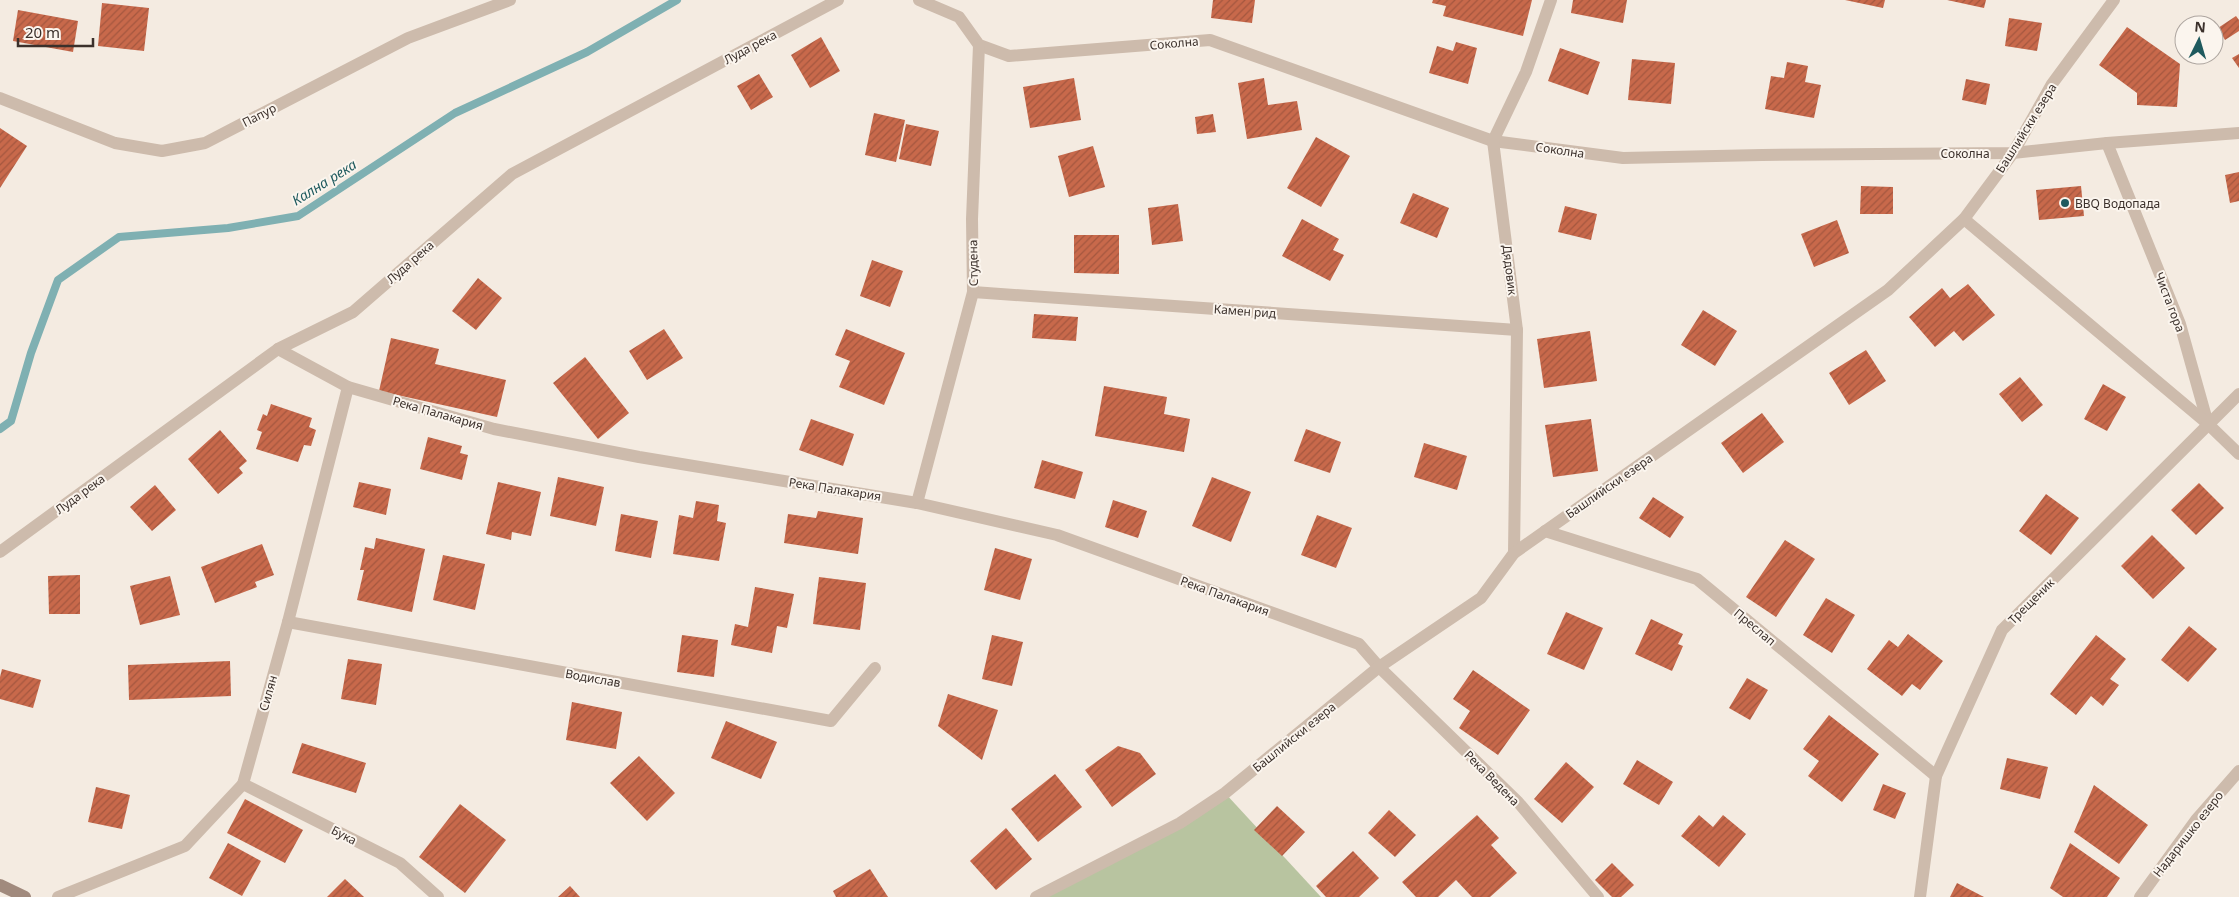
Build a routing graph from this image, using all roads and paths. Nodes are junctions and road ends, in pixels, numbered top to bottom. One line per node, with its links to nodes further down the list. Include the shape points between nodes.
1 (510, 0): 7 (street, Папур, via 408,38 205,143 162,151 115,143)
2 (838, 0): 15 (street, Луда река, via 512,174 353,312)
3 (919, 0): 6 (street, via 959,17)
4 (1551, 0): 9 (street, via 1526,72)
5 (2114, 0): 11 (street, Башлийски езера, via 2052,84)
6 (979, 45): 9 (street, Соколна, via 1009,56 1210,40); 13 (street, Студена, via 972,219)
7 (0, 98)
8 (2239, 133): 10 (street, Соколна)
9 (1493, 141): 11 (street, Соколна, via 1623,158); 14 (street, Дядовик)
10 (2107, 143): 11 (street, Соколна); 18 (street, Чиста гора, via 2180,324)
11 (2013, 153): 12 (street, Башлийски езера)
12 (1964, 219): 18 (street); 21 (street, Башлийски езера, via 1888,290)
13 (973, 292): 14 (street, Камен рид); 20 (street, Студена)
14 (1517, 330): 23 (street, Дядовик)
15 (278, 349): 16 (street, Река Палакария); 22 (street, Луда река)
16 (348, 388): 20 (street, Река Палакария, via 494,429 639,457); 24 (street, Силян)
17 (2239, 394): 18 (street, Трещеник)
18 (2208, 424): 19 (street); 28 (street, Трещеник, via 2002,630)
19 (2239, 454)
20 (917, 503): 26 (street, Река Палакария, via 1057,535 1359,644)
21 (1545, 531): 23 (street, Башлийски езера); 28 (street, Преслап, via 1697,579)
22 (0, 552)
23 (1514, 553): 26 (street, Башлийски езера, via 1480,598)
24 (288, 622): 25 (street, Водислав, via 831,721); 29 (street, Силян)
25 (875, 668)
26 (1379, 668): 34 (street, Башлийски езера, via 1225,794 1180,823); 35 (street, Река Ведена, via 1518,802)
27 (2239, 771): 37 (street, Надаришко езеро, via 2196,820)
28 (1936, 776): 36 (street, Трещеник)
29 (243, 784): 32 (street, Силян, via 185,846); 33 (street, Бука, via 400,863)
30 (0, 885): 31 (street)
31 (25, 897)
32 (58, 897)
33 (438, 897)
34 (1036, 897)
35 (1598, 897)
36 (1920, 897)
37 (2140, 897)

